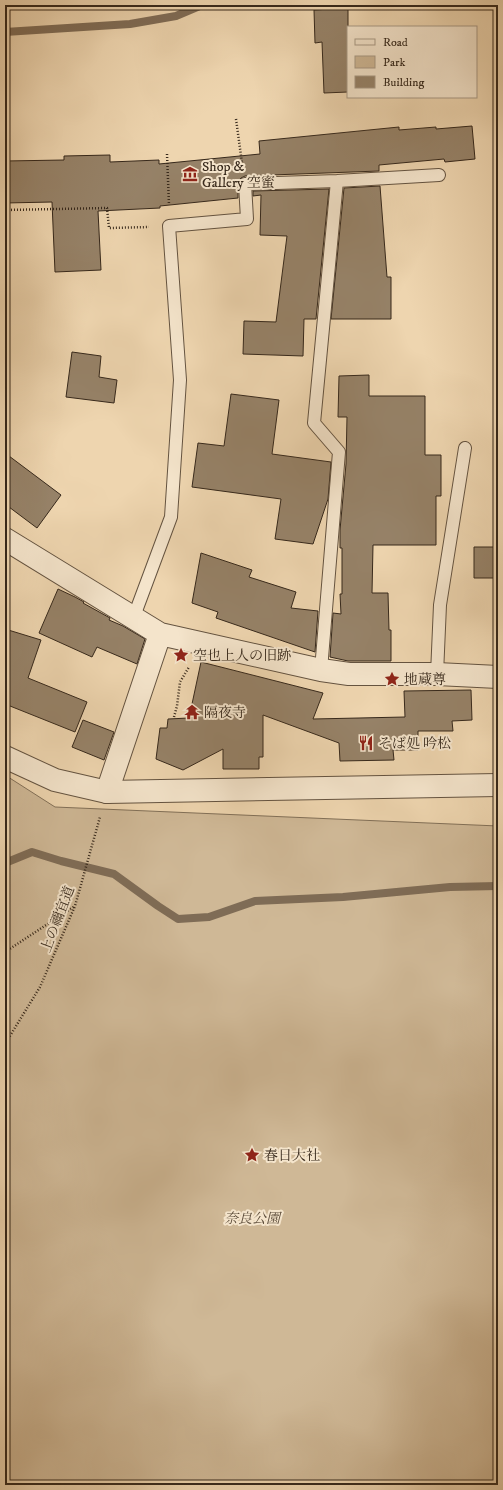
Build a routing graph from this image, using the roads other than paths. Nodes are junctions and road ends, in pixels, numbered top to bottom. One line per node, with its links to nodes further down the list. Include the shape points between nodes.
1 (439, 175): 2 (lane)
2 (337, 181): 5 (lane, via 245,184 247,219 169,226 180,380 171,517); 7 (lane, via 314,423 339,452)
3 (465, 448): 8 (lane, via 440,605)
4 (5, 539): 5 (street)
5 (133, 618): 6 (street)
6 (160, 634): 7 (street); 12 (street)
7 (321, 670): 8 (street, via 349,674)
8 (437, 674): 9 (street)
9 (498, 677)
10 (5, 757): 12 (street, via 54,780)
11 (498, 785): 12 (street)
12 (107, 792)

